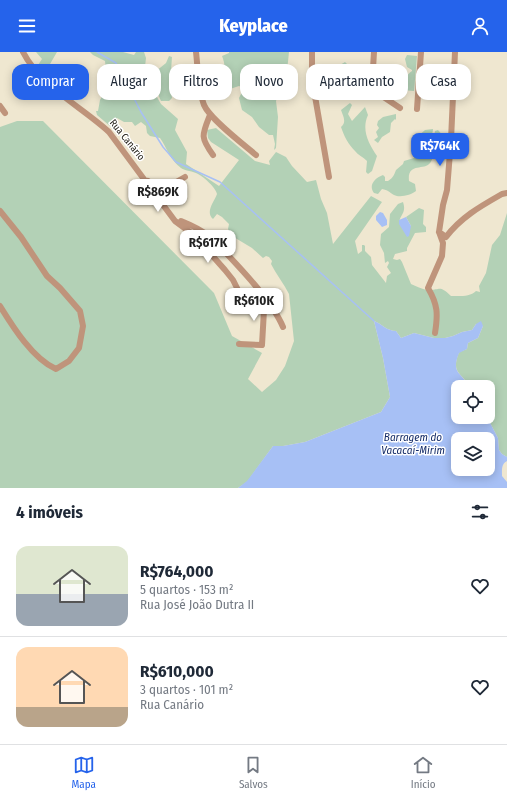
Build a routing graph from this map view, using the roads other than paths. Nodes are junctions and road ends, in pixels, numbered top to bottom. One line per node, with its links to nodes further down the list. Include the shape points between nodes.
1 (23, 52): 20 (street, Rua Canário, via 32,68 109,132)
2 (196, 52): 15 (street, via 204,105)
3 (312, 52): 7 (street)
4 (374, 52): 8 (street)
5 (421, 52): 13 (street)
6 (455, 52): 24 (street, via 447,190)
7 (312, 64)
8 (373, 64)
9 (316, 100): 19 (street)
10 (388, 100): 12 (street)
11 (0, 106): 14 (street)
12 (400, 108)
13 (417, 109)
14 (5, 113)
15 (210, 115): 16 (street, via 203,138); 17 (street)
16 (213, 155)
17 (256, 155)
18 (185, 177): 20 (street, via 164,189 159,189)
19 (329, 177)
20 (143, 178): 23 (street, Rua Canário)
21 (507, 193): 24 (street, via 465,217 446,237)
22 (0, 211): 27 (street, via 48,276 80,311 83,326 79,348 69,361 56,369 47,365 26,343)
23 (172, 216): 25 (street, Rua Canário, via 211,238); 26 (street, Rua Canário, via 194,235 225,270)
24 (439, 232): 29 (street, via 443,243 442,256 428,288 438,316)
25 (267, 302): 28 (street, Rua Canário); 30 (street, via 264,310 262,344)
26 (245, 304)
27 (0, 306)
28 (283, 327)
29 (435, 333)
30 (238, 344)

